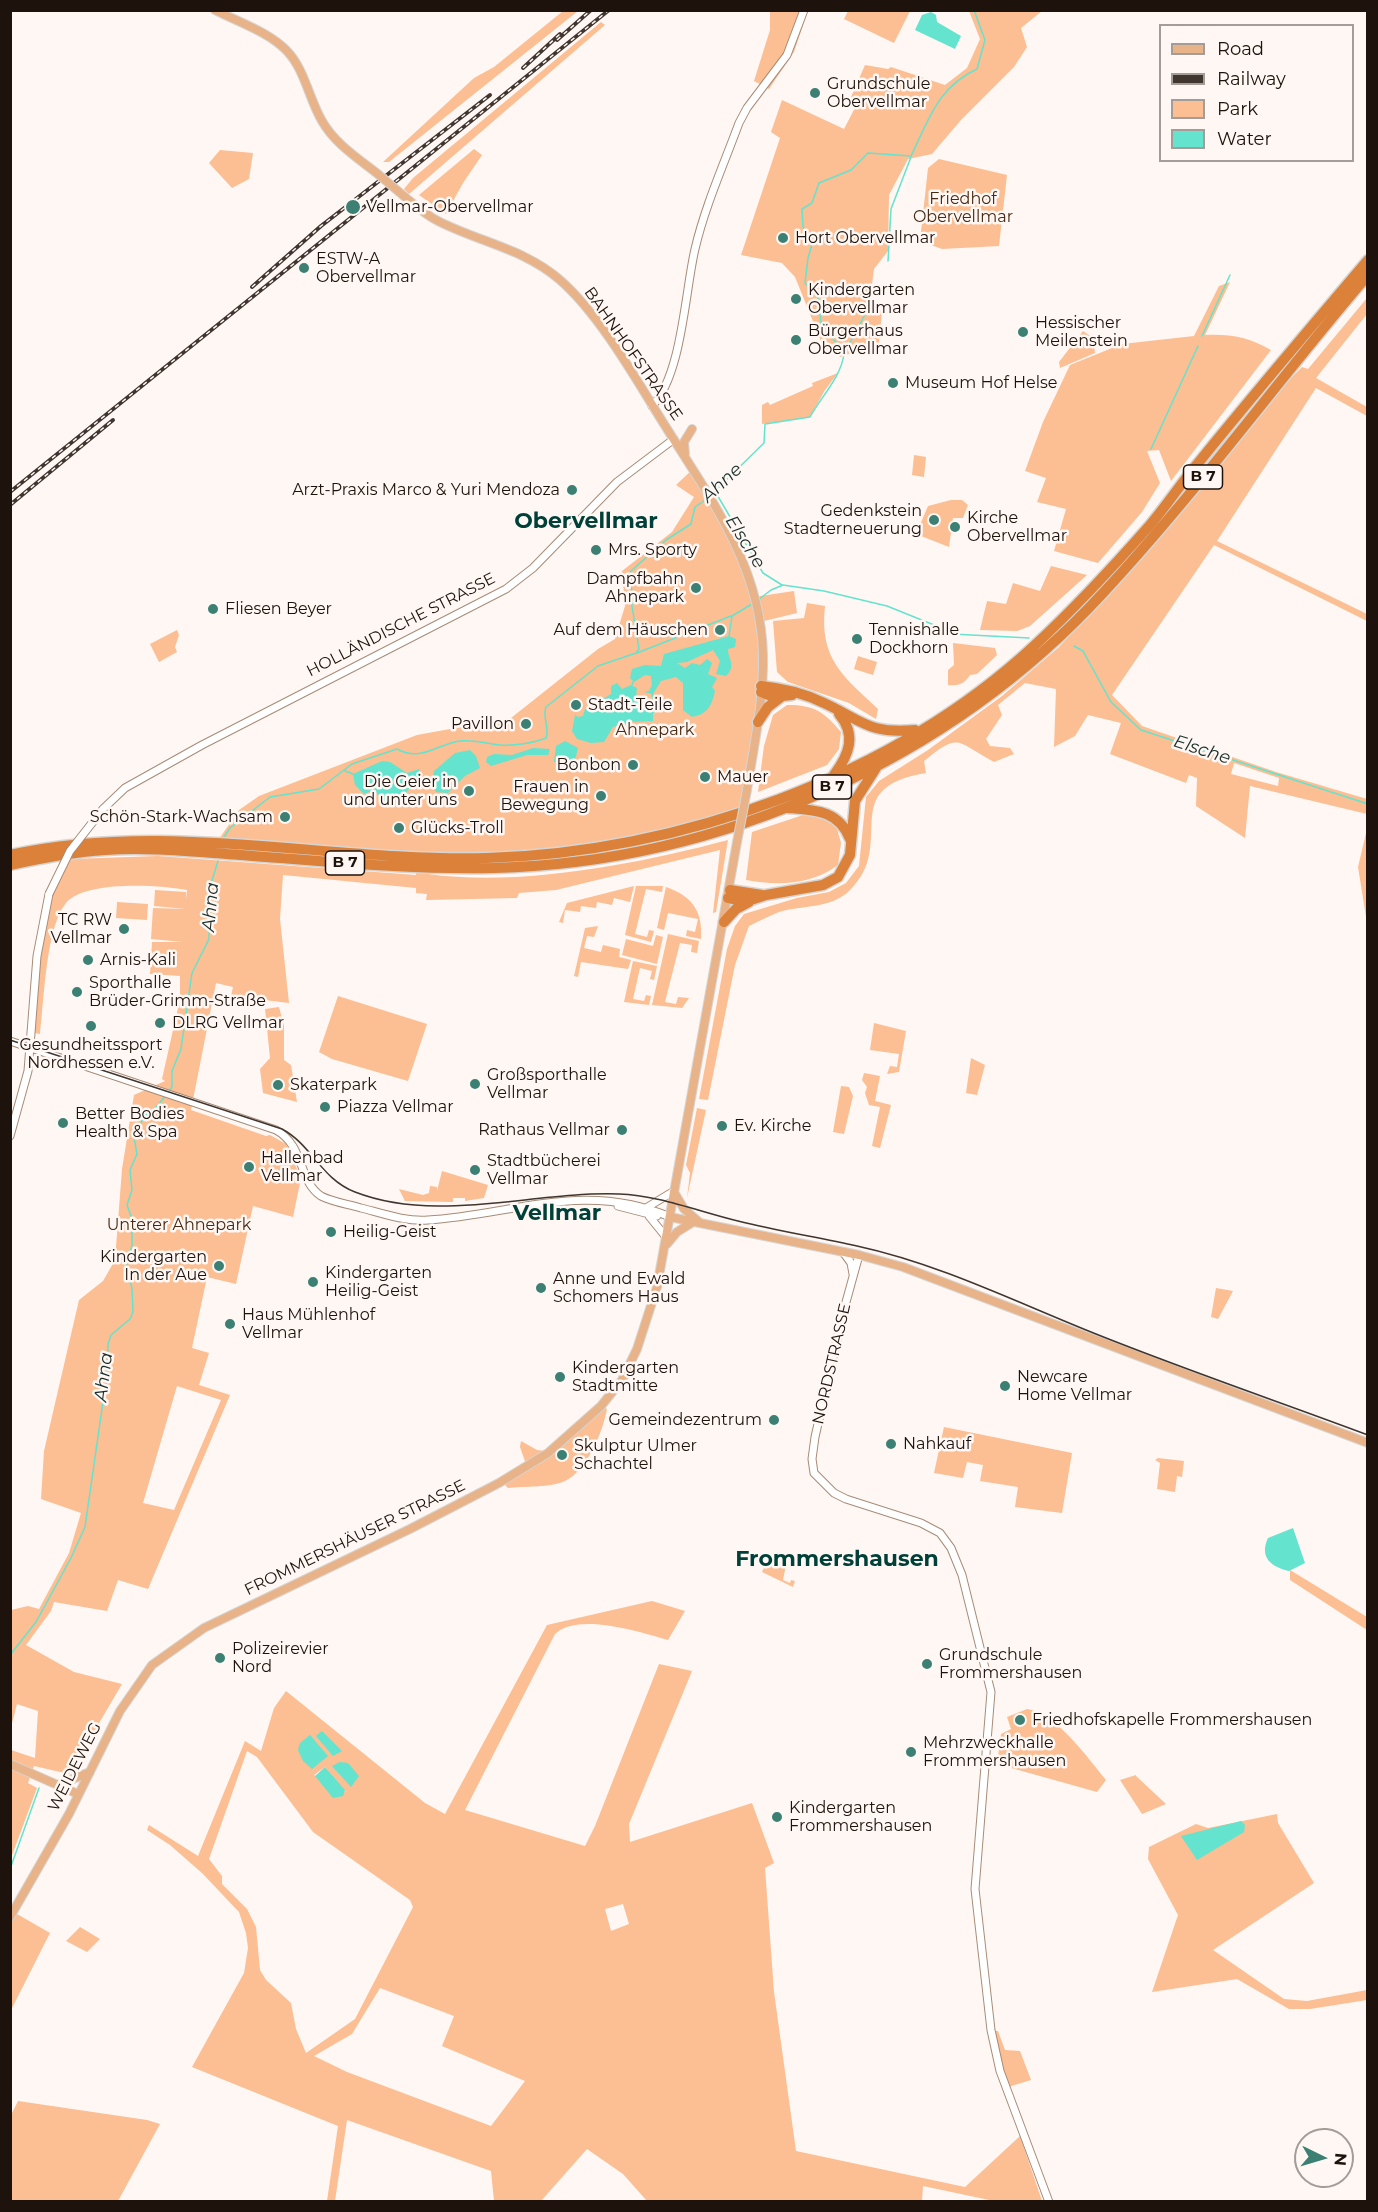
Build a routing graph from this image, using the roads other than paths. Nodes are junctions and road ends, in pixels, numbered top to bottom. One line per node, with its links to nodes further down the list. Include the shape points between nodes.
1 (215, 10): 5 (main road, BAHNHOFSTRASSE, bridge, via 286,50 322,121 337,141 405,197 436,220 510,249 561,281 586,308)
2 (804, 10): 5 (street, via 787,55 739,123 695,248 673,368 663,394)
3 (1368, 260): 14 (highway, B 7, via 1152,522 1094,586 1010,667)
4 (1368, 275): 15 (highway, B 7, via 1102,594 1025,666 939,729)
5 (652, 406): 7 (main road, BAHNHOFSTRASSE)
6 (692, 429): 8 (main road, via 684,442)
7 (674, 439): 8 (main road, BAHNHOFSTRASSE); 25 (street, HOLLÄNDISCHE STRASSE, bridge, via 616,482 533,568 506,589 202,745 112,798 70,850 49,894 37,956)
8 (685, 454): 9 (main road, BAHNHOFSTRASSE, via 739,551 754,597 760,621)
9 (761, 689): 10 (highway); 11 (highway, via 769,697); 13 (main road, BAHNHOFSTRASSE)
10 (795, 695): 11 (highway); 12 (highway)
11 (782, 697): 13 (highway, via 768,707)
12 (835, 709): 14 (highway, via 876,730); 16 (highway, via 847,726 850,741 847,757)
13 (758, 722): 21 (main road, BAHNHOFSTRASSE, bridge)
14 (921, 729): 16 (highway, B 7)
15 (878, 766): 17 (highway, B 7); 18 (highway, via 855,801)
16 (833, 777): 19 (highway, B 7, via 755,809 692,828 582,850 488,858 381,856 118,840)
17 (785, 807): 18 (highway, via 832,816 844,826); 20 (highway, B 7, via 678,842 600,858 496,868 407,867 147,849 56,855)
18 (851, 845): 22 (highway, via 847,865 833,880)
19 (10, 855)
20 (10, 865)
21 (729, 894): 22 (highway, via 745,902); 23 (main road, BAHNHOFSTRASSE)
22 (761, 897): 23 (highway, via 736,909)
23 (724, 922): 27 (main road, FROMMERSHÄUSER STRASSE)
24 (10, 1041): 25 (street)
25 (30, 1048): 26 (street, HOLLÄNDISCHE STRASSE, via 25,1086); 28 (street, via 281,1133 294,1145 308,1180 321,1196 376,1212 426,1221 543,1202 607,1202)
26 (10, 1136)
27 (674, 1191): 28 (street); 29 (main road, FROMMERSHÄUSER STRASSE); 30 (main road)
28 (646, 1211): 29 (street); 31 (street)
29 (670, 1217): 30 (main road); 31 (main road, FROMMERSHÄUSER STRASSE)
30 (697, 1222): 31 (main road); 32 (main road)
31 (666, 1242): 36 (main road, FROMMERSHÄUSER STRASSE, via 651,1311 622,1380 601,1406 540,1458 410,1529 204,1628)
32 (842, 1251): 33 (main road); 34 (street, via 851,1263)
33 (859, 1255): 34 (street, NORDSTRASSE); 35 (main road, via 956,1286)
34 (853, 1276): 42 (street, NORDSTRASSE, via 815,1437 814,1473 834,1493 932,1527 946,1540 965,1586 991,1692 975,1889 994,2052)
35 (1368, 1443)
36 (182, 1643): 38 (main road, WEIDEWEG, via 139,1680)
37 (10, 1764): 39 (main road)
38 (90, 1772): 39 (main road); 40 (main road, WEIDEWEG)
39 (58, 1785): 40 (main road)
40 (78, 1794): 41 (main road, WEIDEWEG)
41 (10, 1917)
42 (1049, 2202)

